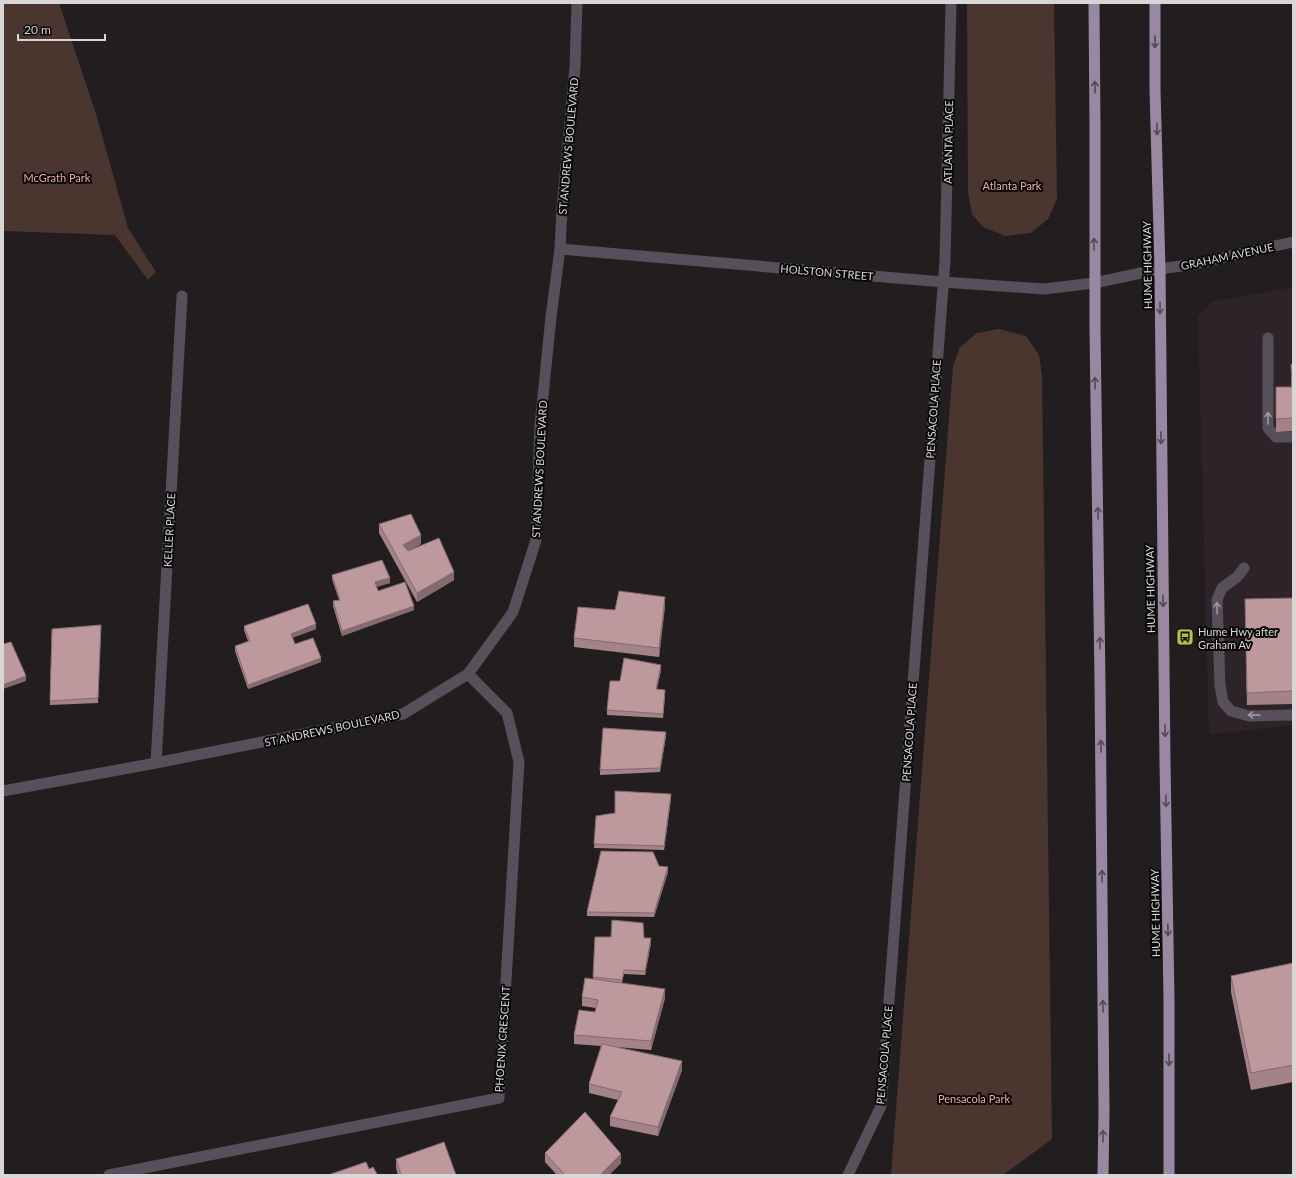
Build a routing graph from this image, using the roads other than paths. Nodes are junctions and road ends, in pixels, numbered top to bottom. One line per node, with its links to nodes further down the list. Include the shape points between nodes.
1 (577, 3): 6 (street, ST ANDREWS BOULEVARD, via 575,67)
2 (951, 3): 8 (street, ATLANTA PLACE)
3 (1094, 3): 9 (highway, one-way to 3)
4 (1155, 3): 7 (highway, HUME HIGHWAY, one-way to 7)
5 (1293, 242): 7 (street, GRAHAM AVENUE, via 1195,264)
6 (560, 249): 8 (street, HOLSTON STREET); 14 (street, ST ANDREWS BOULEVARD, via 540,426 536,540 513,612)
7 (1160, 269): 9 (street, GRAHAM AVENUE); 21 (highway, HUME HIGHWAY, one-way to 21)
8 (943, 282): 9 (street, HOLSTON STREET, via 1044,289); 19 (street, PENSACOLA PLACE, via 881,1106)
9 (1094, 283): 20 (highway, one-way to 9)
10 (182, 296): 16 (street, KELLER PLACE)
11 (1268, 338): 12 (street, one-way to 11, via 1276,437 1268,428)
12 (1293, 436)
13 (1244, 568): 15 (street, one-way to 13, via 1249,716 1231,711 1222,702 1217,600 1222,588)
14 (468, 674): 16 (street, ST ANDREWS BOULEVARD, via 403,714); 18 (street, PHOENIX CRESCENT, via 508,713 519,762 499,1098)
15 (1293, 715)
16 (156, 763): 17 (street, ST ANDREWS BOULEVARD)
17 (3, 791)
18 (108, 1175)
19 (848, 1175)
20 (1103, 1175)
21 (1169, 1175)

